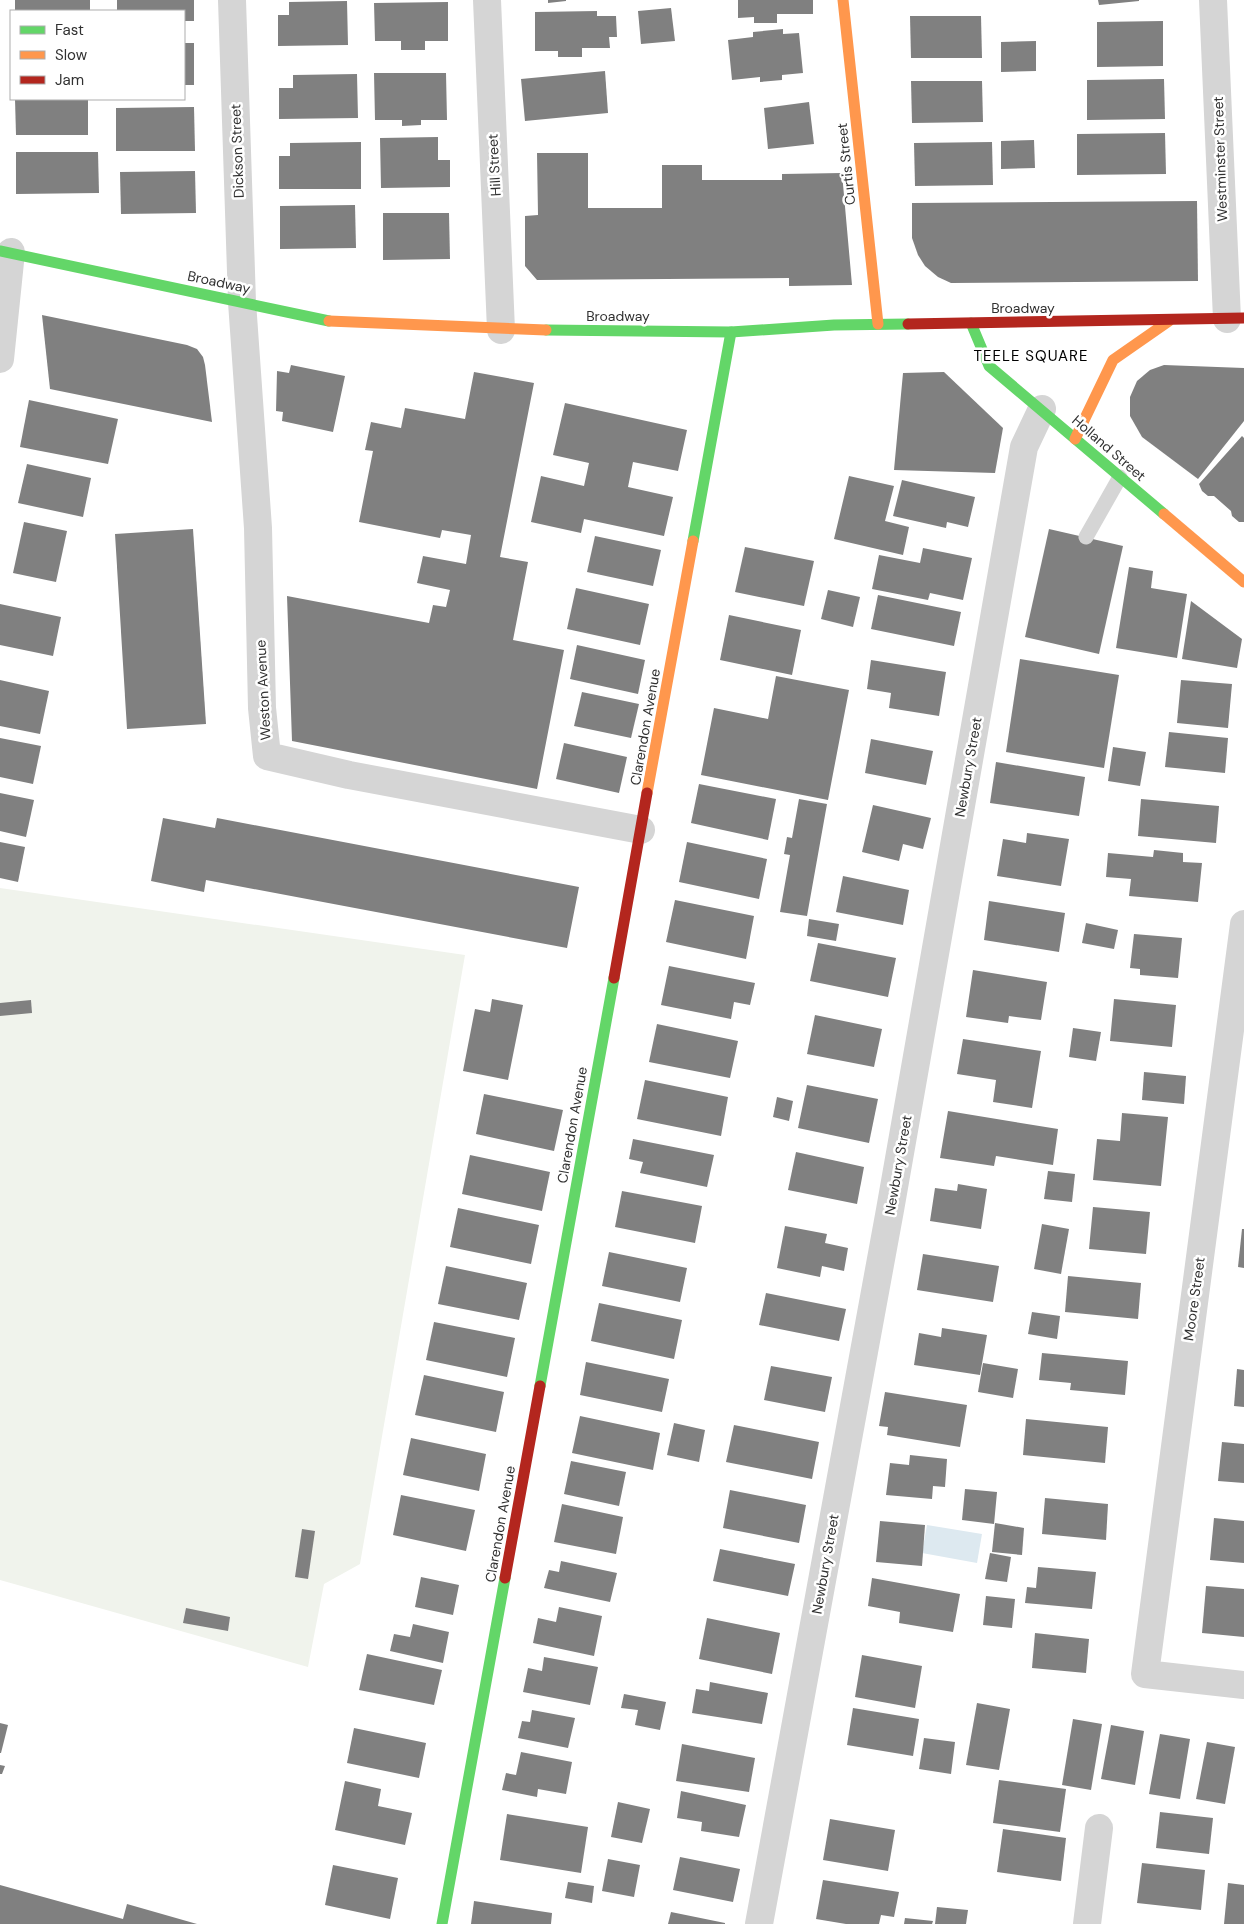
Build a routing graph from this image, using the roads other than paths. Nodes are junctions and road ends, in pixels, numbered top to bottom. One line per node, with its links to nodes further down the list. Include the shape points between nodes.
1 (232, 0): 6 (street, Dickson Street)
2 (487, 0): 11 (street, Hill Street)
3 (843, 0): 10 (street, Curtis Street)
4 (1213, 0): 7 (street, Westminster Street)
5 (6, 252): 6 (street, Broadway); 13 (street)
6 (242, 302): 11 (street, Broadway, via 331,321); 19 (street, Weston Avenue, via 258,528 262,708 267,756 349,775)
7 (1236, 319): 8 (street, Broadway)
8 (1169, 321): 9 (street, Broadway); 15 (street, via 1113,360)
9 (971, 323): 10 (street, Broadway); 14 (street, Holland Street, via 988,366)
10 (878, 324): 12 (street, Broadway)
11 (501, 330): 12 (street, Broadway)
12 (731, 332): 19 (street, Clarendon Avenue)
13 (0, 359)
14 (1042, 409): 15 (street, Holland Street); 24 (street, Newbury Street, via 1024,448 890,1210)
15 (1076, 439): 16 (street, Holland Street)
16 (1120, 477): 17 (lane); 18 (street, Holland Street)
17 (1086, 537)
18 (1244, 582)
19 (641, 830): 23 (street, Clarendon Avenue)
20 (1244, 924): 21 (street, Moore Street, via 1145,1674)
21 (1244, 1685)
22 (1099, 1828): 25 (street)
23 (442, 1924)
24 (759, 1924)
25 (1088, 1924)

